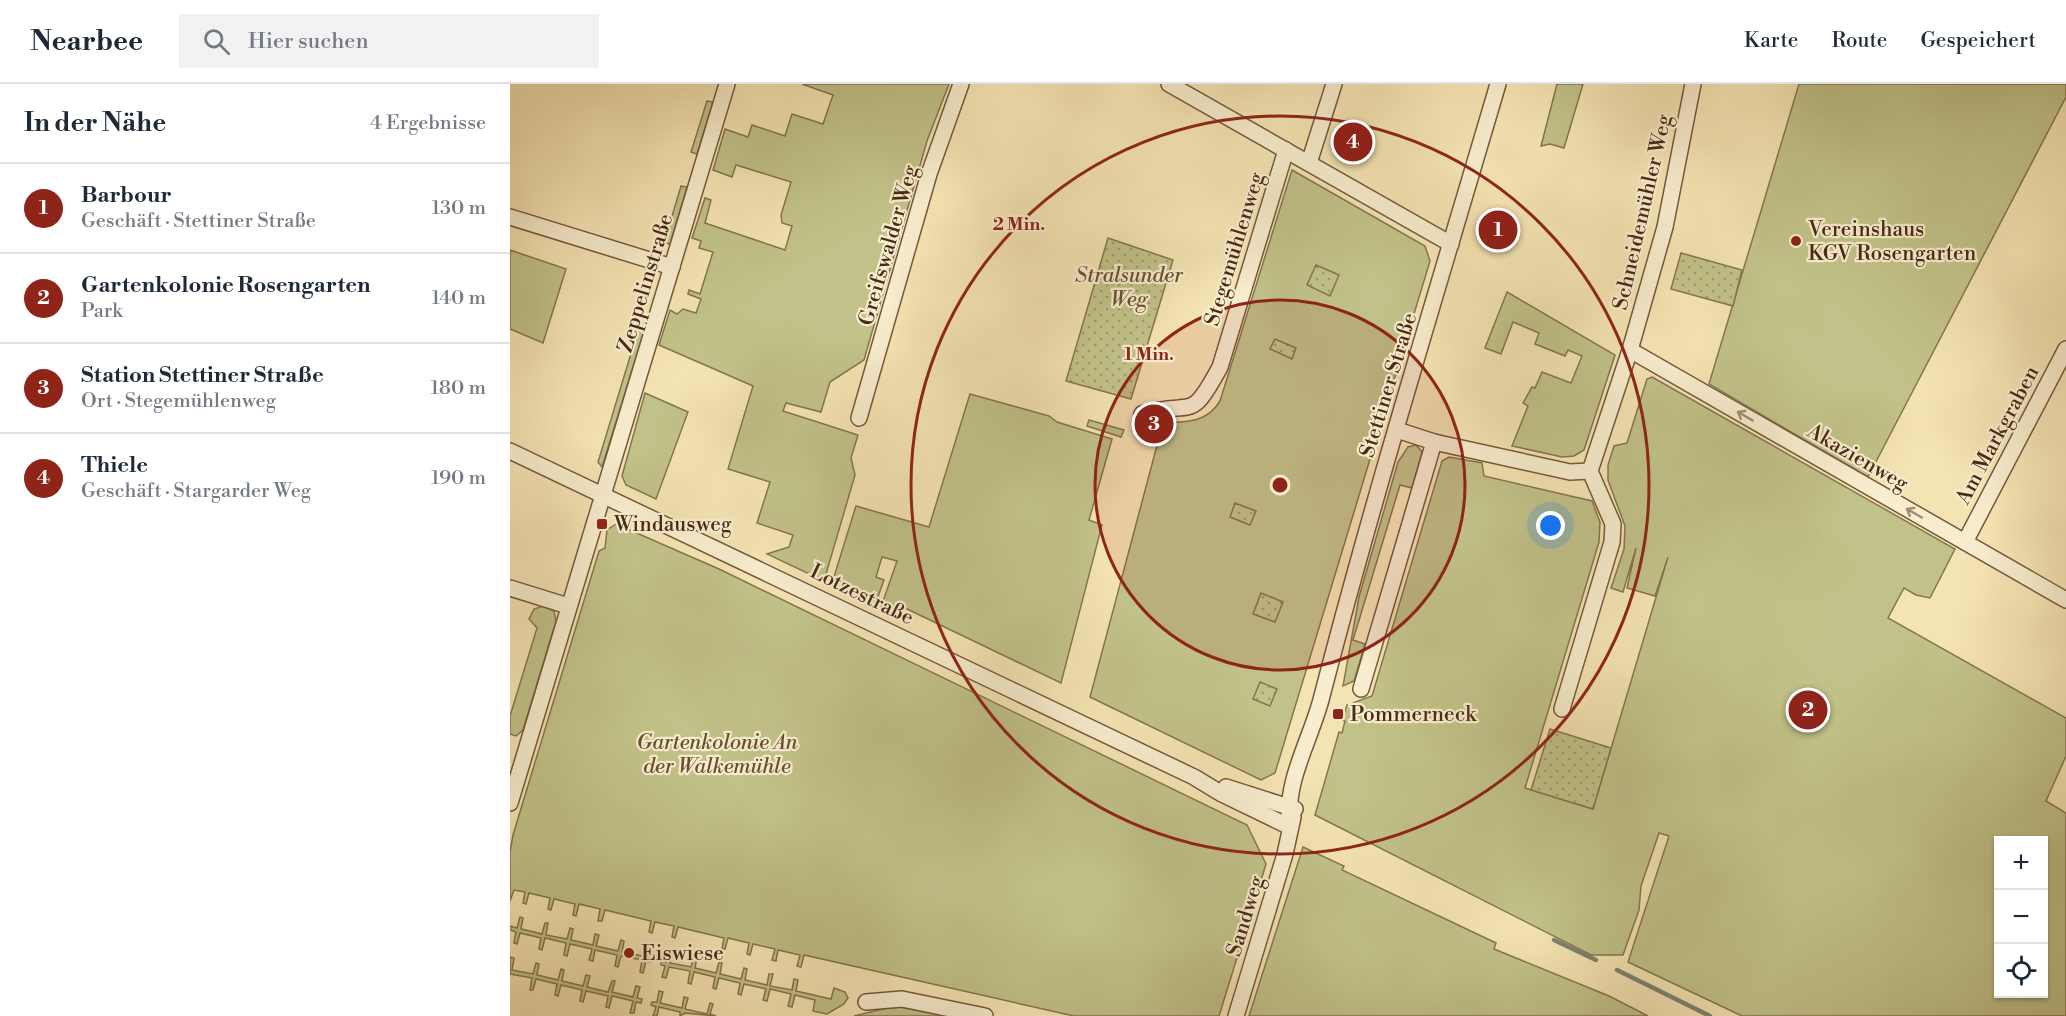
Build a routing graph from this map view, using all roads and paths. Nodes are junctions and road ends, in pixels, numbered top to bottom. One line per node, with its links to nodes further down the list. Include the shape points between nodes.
1 (962, 84): 15 (street, Greifswalder Weg, via 929,174)
2 (1169, 84): 7 (street, Stegemühlenweg)
3 (1334, 84): 8 (street)
4 (1498, 84): 10 (street, Stettiner Straße)
5 (1693, 84): 13 (street, Schneidemühler Weg, via 1665,226)
6 (724, 85): 11 (street, Zeppelinstraße)
7 (1286, 150): 8 (street, Stegemühlenweg); 14 (street, Stegemühlenweg, via 1220,367 1193,408)
8 (1309, 163): 10 (street, Stegemühlenweg)
9 (510, 217): 11 (street)
10 (1451, 244): 16 (street, Stettiner Straße)
11 (672, 267): 20 (street, Zeppelinstraße)
12 (2066, 349): 21 (street, Am Markgraben)
13 (1630, 350): 19 (street); 21 (street, Akazienweg, one-way to 13)
14 (1142, 414)
15 (859, 418)
16 (1396, 430): 17 (street); 29 (street, Stettiner Straße, via 1322,699 1295,774)
17 (1434, 442): 19 (street, via 1570,472); 25 (street)
18 (510, 451): 20 (street, Lotzestraße)
19 (1590, 471): 26 (street, via 1613,524 1612,542)
20 (602, 494): 24 (street); 27 (street, Lotzestraße)
21 (1965, 542): 23 (street, Akazienweg)
22 (510, 588): 24 (street)
23 (2066, 600)
24 (568, 606): 28 (street)
25 (1361, 689)
26 (1562, 709)
27 (1194, 777): 29 (street, Lotzestraße); 30 (street, Lotzestraße)
28 (510, 803)
29 (1291, 808): 30 (street, Stettiner Straße)
30 (1290, 827): 33 (street, Sandweg)
31 (866, 1002): 32 (street, via 902,999)
32 (985, 1016)
33 (1236, 1016)

